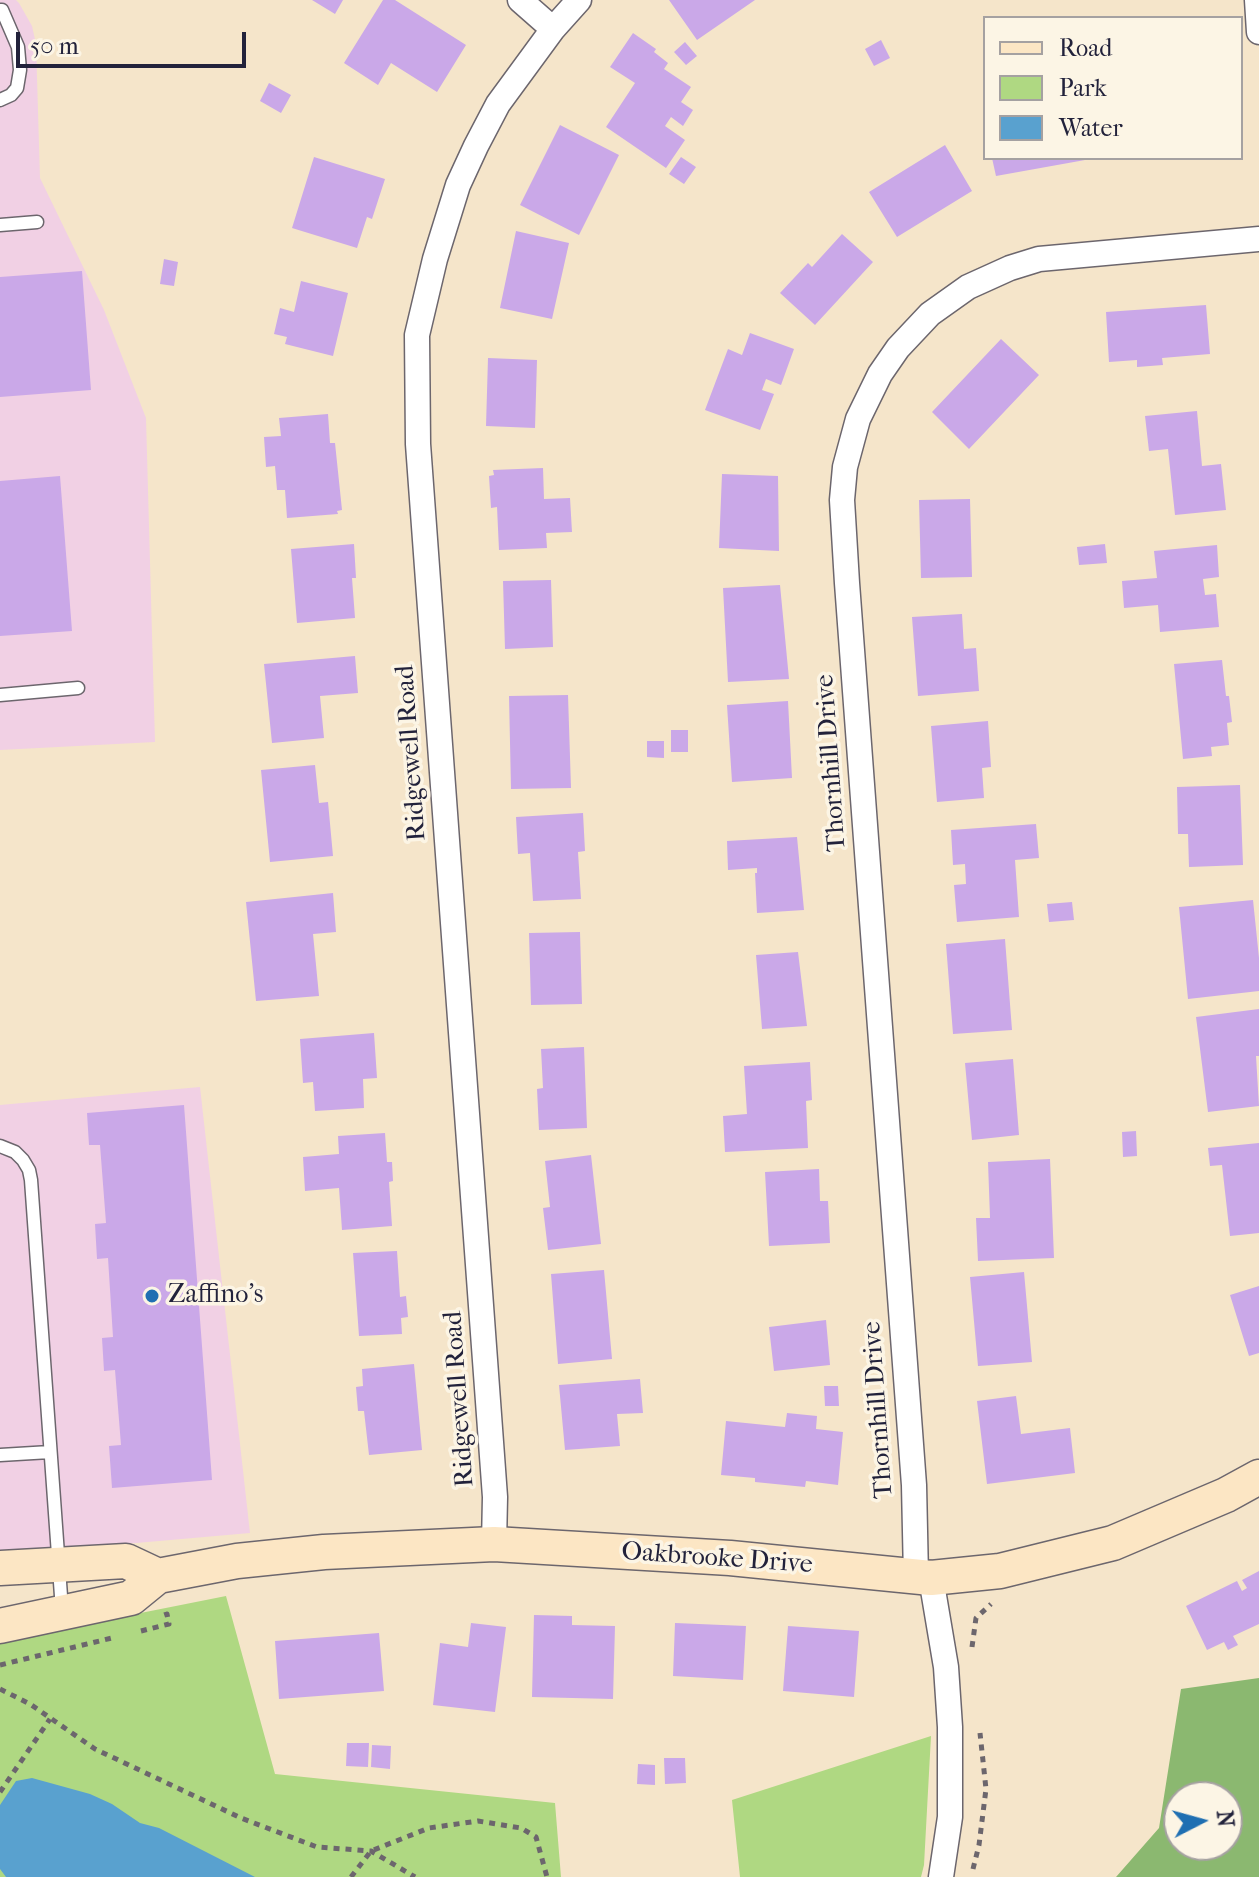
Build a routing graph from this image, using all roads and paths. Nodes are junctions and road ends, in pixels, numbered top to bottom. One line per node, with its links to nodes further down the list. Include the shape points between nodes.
1 (520, 0): 5 (street)
2 (579, 0): 5 (street, Ridgewell Road)
3 (1257, 0): 6 (street)
4 (1, 10): 7 (lane, via 18,47 20,70 17,88)
5 (553, 29): 17 (street, Ridgewell Road, via 498,104 458,185 417,335 418,444 494,1482)
6 (1259, 32)
7 (0, 100)
8 (37, 222): 9 (lane)
9 (0, 225)
10 (1259, 239): 21 (street, Thornhill Drive, via 1039,259 968,287 930,314 880,374 858,419 845,467 848,599)
11 (78, 688): 12 (lane)
12 (0, 695)
13 (0, 1146): 14 (lane, via 23,1160 31,1180)
14 (50, 1452): 15 (lane); 18 (lane)
15 (0, 1455)
16 (1259, 1477): 21 (street, Oakbrooke Drive, via 1113,1543 1000,1571)
17 (494, 1544): 20 (street, Oakbrooke Drive, via 324,1552); 21 (street, Oakbrooke Drive, via 730,1558)
18 (59, 1564): 19 (street); 20 (street, via 126,1561); 23 (lane)
19 (0, 1568)
20 (158, 1576): 23 (street, Oakbrooke Drive, via 131,1598)
21 (923, 1577): 34 (street, Thornhill Drive, via 946,1667 950,1727 950,1817)
22 (994, 1601): 25 (path, via 976,1618)
23 (63, 1614): 24 (street, Oakbrooke Drive)
24 (0, 1626)
25 (973, 1662)
26 (0, 1689): 27 (path)
27 (50, 1719): 29 (path); 30 (path, via 95,1749 241,1818 317,1847)
28 (979, 1725): 35 (path, via 986,1789)
29 (0, 1792)
30 (371, 1851): 31 (path); 32 (path); 33 (path, via 429,1828 478,1821 521,1828 536,1837)
31 (351, 1877)
32 (415, 1877)
33 (547, 1877)
34 (941, 1877)
35 (971, 1877)

